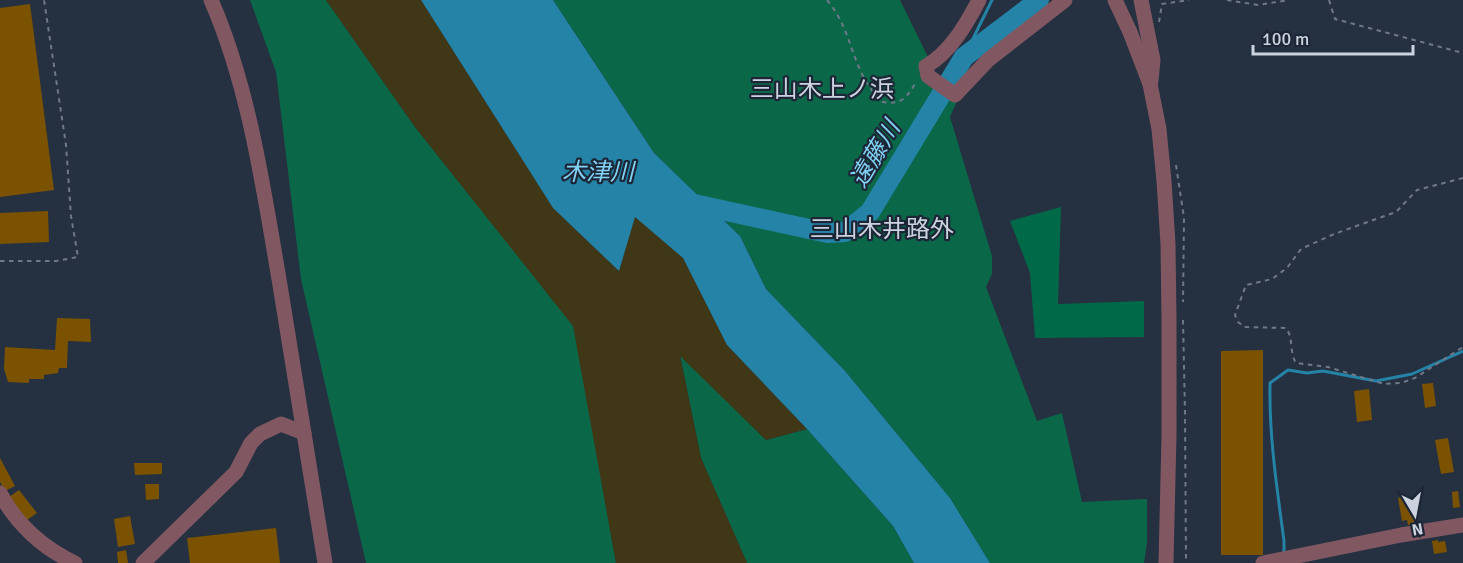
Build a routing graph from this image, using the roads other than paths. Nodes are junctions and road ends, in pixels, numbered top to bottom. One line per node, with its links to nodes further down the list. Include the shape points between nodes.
1 (211, 0): 7 (street, via 243,96 263,189)
2 (979, 0): 3 (street, via 955,39 926,66 928,76 955,95 988,60)
3 (1065, 0)
4 (1115, 0): 6 (street)
5 (1141, 0): 6 (street, via 1153,60)
6 (1150, 84): 10 (street, via 1159,129 1168,244)
7 (304, 433): 13 (street, via 280,424 260,434 236,472); 14 (street)
8 (0, 493): 12 (street, via 35,538)
9 (1463, 525): 11 (street)
10 (1167, 560)
11 (1280, 561): 15 (street)
12 (75, 563)
13 (143, 563)
14 (325, 563)
15 (1263, 563)

